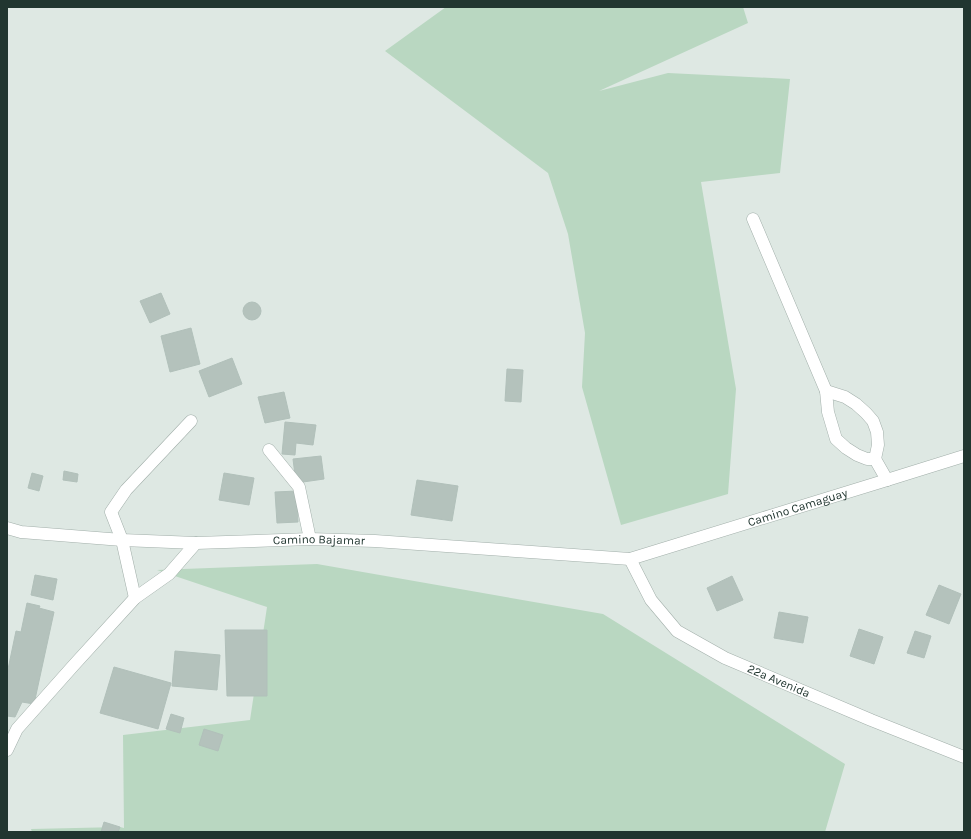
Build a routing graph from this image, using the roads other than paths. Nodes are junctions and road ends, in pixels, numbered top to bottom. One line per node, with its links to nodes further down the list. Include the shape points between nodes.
1 (753, 219): 2 (street)
2 (826, 391): 6 (street, via 828,412 836,439 857,455); 6 (street, via 845,397 856,404 873,421 878,445)
3 (191, 421): 10 (street, via 126,490 111,512)
4 (269, 450): 9 (street, via 299,487)
5 (964, 456): 7 (street, Camino Camaguay)
6 (875, 459): 7 (street)
7 (887, 480): 12 (street, Camino Camaguay)
8 (7, 528): 10 (street, Camino Bajamar, via 21,532)
9 (310, 539): 11 (street, Camino Bajamar); 12 (street, Camino Bajamar, via 375,541)
10 (122, 540): 11 (street, Camino Bajamar); 13 (street)
11 (196, 543): 13 (street, via 169,574)
12 (630, 559): 15 (street, 22a Avenida, via 651,600 677,631 725,658)
13 (135, 598): 14 (street, via 17,728)
14 (7, 750)
15 (964, 757)

